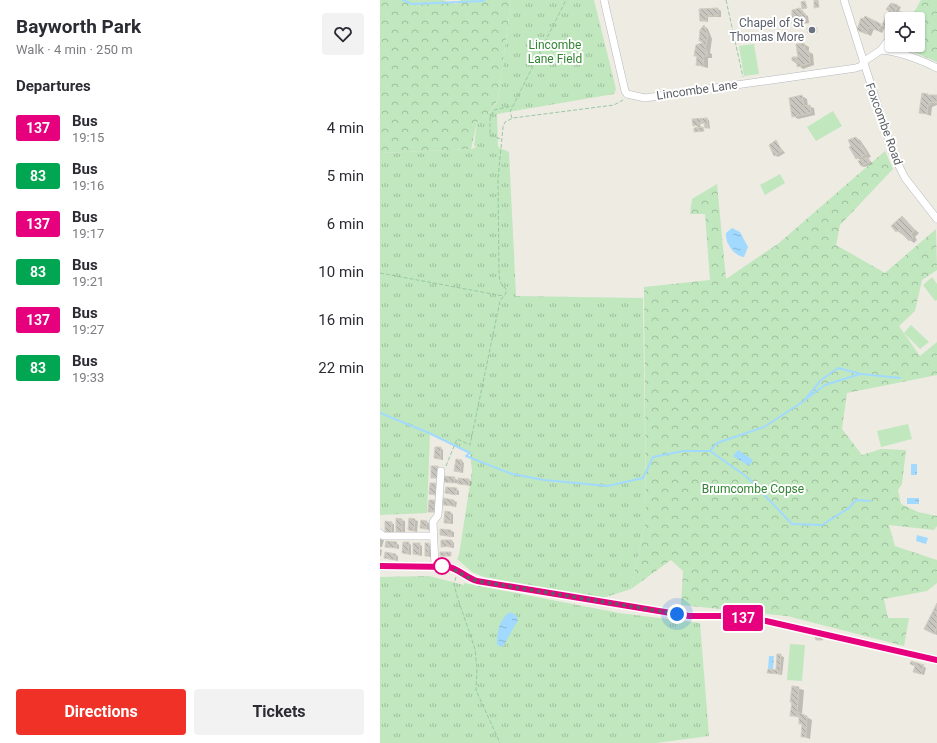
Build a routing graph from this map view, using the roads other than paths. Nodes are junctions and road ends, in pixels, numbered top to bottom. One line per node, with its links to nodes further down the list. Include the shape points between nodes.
1 (604, 0): 5 (street, Lincombe Lane, via 627,94 645,98 856,68)
2 (844, 0): 5 (street, Foxcombe Road)
3 (885, 44): 4 (street)
4 (881, 50): 5 (street); 6 (street, via 916,58)
5 (863, 64): 7 (street, Foxcombe Road, via 893,154 905,178)
6 (937, 68)
7 (937, 219)
8 (441, 471): 10 (street, via 438,515 433,522)
9 (380, 533): 10 (street, via 383,536)
10 (433, 536): 12 (street)
11 (380, 566): 12 (street)
12 (435, 566): 13 (street, via 449,567 477,581 689,616 728,616 766,621)
13 (937, 660)

